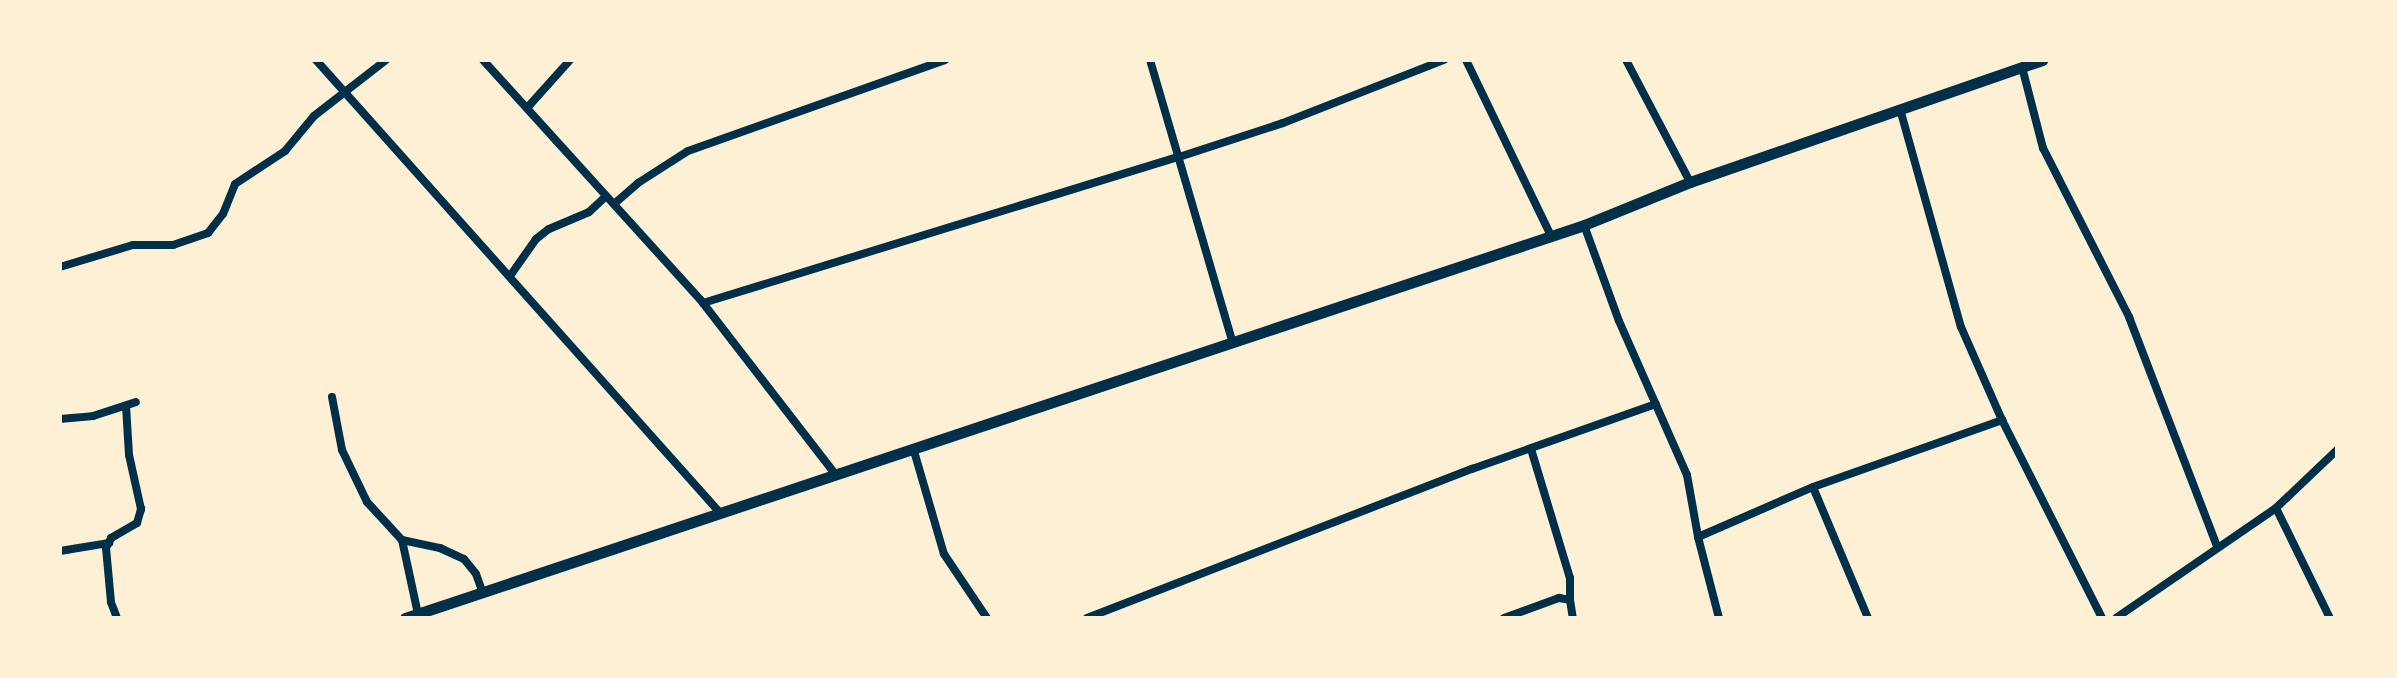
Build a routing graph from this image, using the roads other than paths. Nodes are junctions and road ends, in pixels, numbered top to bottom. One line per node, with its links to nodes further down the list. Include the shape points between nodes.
1 (316, 60): 12 (street)
2 (386, 60): 12 (street)
3 (483, 60): 13 (street)
4 (570, 60): 13 (street)
5 (945, 60): 18 (street, via 688,151)
6 (1150, 60): 15 (street)
7 (1444, 60): 15 (street)
8 (1466, 60): 20 (street)
9 (1626, 60): 16 (street)
10 (2042, 60): 11 (main road)
11 (2022, 67): 14 (main road); 41 (street, via 2043,148 2129,317)
12 (342, 93): 21 (street, via 285,151 235,184 208,233 173,245 133,245); 22 (street)
13 (527, 108): 17 (street)
14 (1900, 109): 16 (main road); 30 (street, via 1961,327)
15 (1179, 157): 23 (street); 24 (street)
16 (1690, 182): 19 (main road)
17 (606, 196): 18 (street); 22 (street, via 589,212 536,239)
18 (614, 204): 23 (street)
19 (1584, 225): 20 (main road); 27 (street)
20 (1550, 234): 24 (main road)
21 (60, 267)
22 (510, 276): 37 (street)
23 (703, 303): 34 (street)
24 (1232, 341): 33 (main road)
25 (332, 397): 39 (street, via 342,450 361,491)
26 (136, 402): 28 (street)
27 (1656, 404): 31 (street); 38 (street, via 1687,475)
28 (126, 406): 29 (street); 40 (street, via 129,455 141,509 137,523)
29 (60, 419)
30 (2002, 420): 35 (street); 54 (street)
31 (1531, 449): 44 (street, via 1570,578); 49 (street)
32 (2337, 450): 36 (street)
33 (914, 451): 34 (main road); 48 (street, via 944,554)
34 (836, 475): 37 (main road)
35 (1813, 487): 38 (street); 53 (street)
36 (2276, 508): 41 (street); 56 (street)
37 (721, 514): 43 (main road)
38 (1698, 537): 52 (street)
39 (402, 540): 43 (street, via 464,559); 45 (street)
40 (109, 543): 42 (street); 46 (street, via 111,602)
41 (2217, 546): 55 (street)
42 (60, 551)
43 (483, 593): 45 (main road)
44 (1570, 600): 50 (street, via 1548,601); 51 (street)
45 (418, 614): 47 (main road)
46 (117, 618)
47 (405, 618)
48 (987, 618)
49 (1087, 618)
50 (1504, 618)
51 (1573, 618)
52 (1719, 618)
53 (1868, 618)
54 (2102, 618)
55 (2116, 618)
56 (2330, 618)

